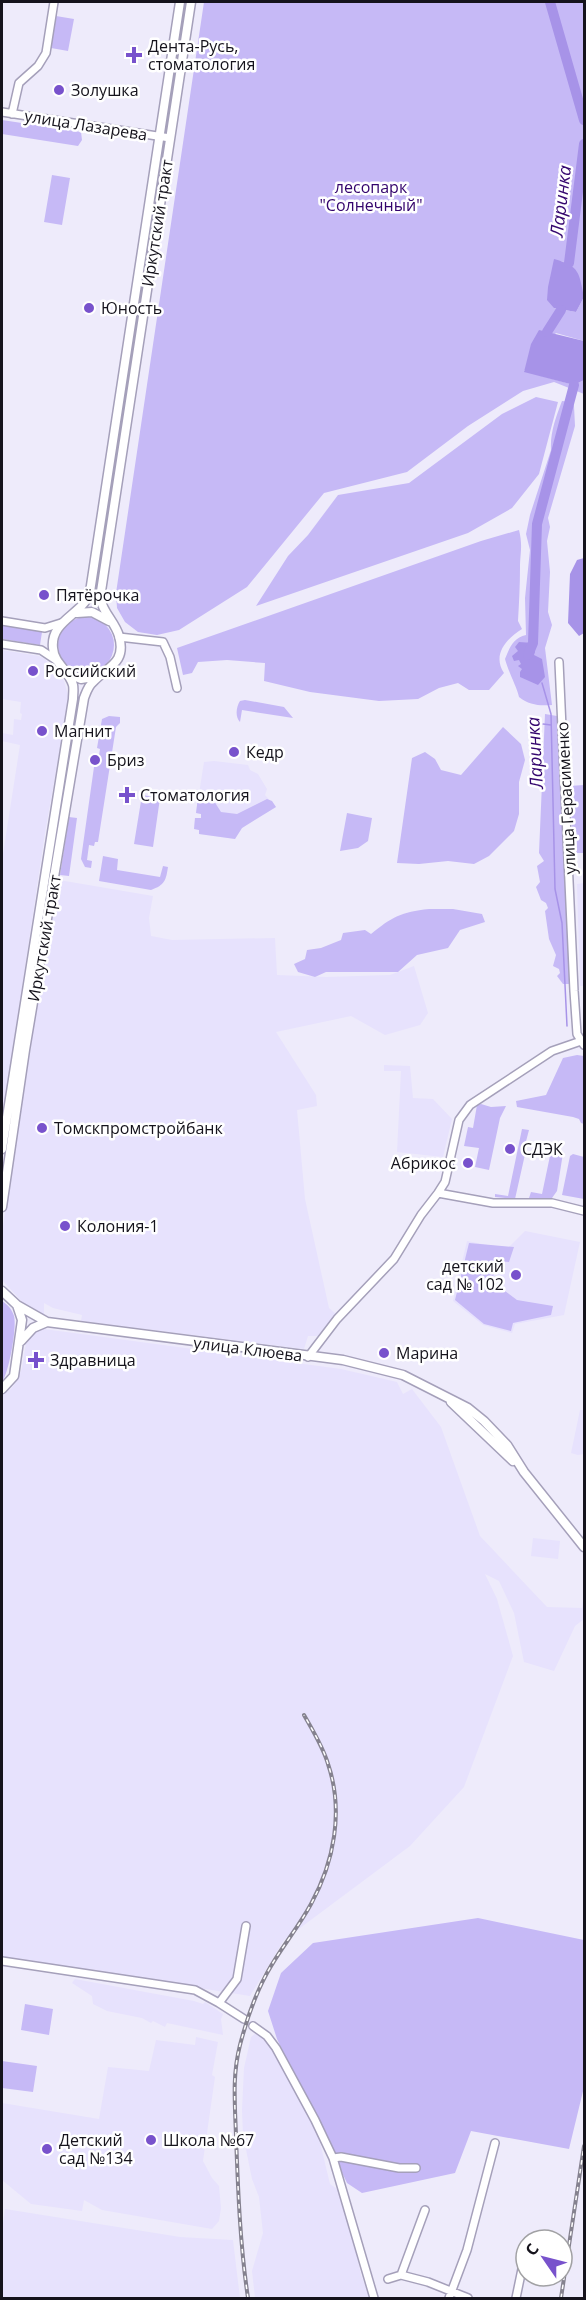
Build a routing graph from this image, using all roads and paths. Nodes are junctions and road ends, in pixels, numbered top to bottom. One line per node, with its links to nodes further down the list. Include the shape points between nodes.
1 (54, 2): 5 (street, via 46,53 19,83)
2 (180, 2): 6 (main road, Иркутский тракт)
3 (191, 2): 7 (main road, Иркутский тракт)
4 (2, 112): 5 (street, улица Лазарева)
5 (12, 114): 6 (street, улица Лазарева)
6 (160, 137): 7 (street, улица Лазарева); 8 (main road, Иркутский тракт, via 90,592)
7 (170, 138): 10 (main road, Иркутский тракт, via 101,594)
8 (76, 613): 10 (main road, via 92,612); 11 (main road, Иркутский тракт)
9 (2, 621): 11 (street, via 45,628)
10 (110, 621): 12 (main road, Иркутский тракт)
11 (61, 623): 14 (main road, via 53,642)
12 (119, 637): 17 (main road, Иркутский тракт, via 115,663); 18 (street, via 163,642)
13 (2, 644): 14 (street, via 41,650)
14 (56, 660): 16 (main road, Иркутский тракт)
15 (560, 662): 19 (street, улица Герасименко, via 571,952 577,1034)
16 (63, 669): 17 (main road, via 81,678); 20 (main road, Иркутский тракт, via 73,685 73,699)
17 (101, 676): 22 (main road, Иркутский тракт, via 93,681 84,698)
18 (177, 688)
19 (584, 1042): 21 (street, via 552,1051 470,1105 459,1120 445,1182)
20 (2, 1149)
21 (438, 1193): 23 (street, via 493,1203 557,1203); 28 (street, via 394,1259 337,1319)
22 (2, 1207)
23 (585, 1211)
24 (2, 1291): 25 (main road)
25 (17, 1305): 26 (main road, улица Клюева); 27 (main road, via 22,1320)
26 (47, 1322): 27 (main road, via 29,1331); 28 (main road, улица Клюева)
27 (19, 1344): 29 (main road, via 14,1376)
28 (308, 1357): 30 (main road, улица Клюева, via 385,1369 462,1404 507,1445)
29 (2, 1389)
30 (585, 1547)
31 (246, 1926): 33 (street, via 237,1979)
32 (2, 1961): 33 (street, via 195,1990)
33 (219, 2002): 34 (street)
34 (244, 2019)
35 (253, 2026): 37 (street, via 276,2048)
36 (495, 2143): 42 (street, via 467,2250)
37 (333, 2158): 38 (street); 43 (street)
38 (416, 2168)
39 (425, 2210): 40 (street)
40 (401, 2275): 41 (street); 42 (street, via 428,2282)
41 (388, 2279)
42 (450, 2295): 44 (street)
43 (374, 2298)
44 (468, 2298)

